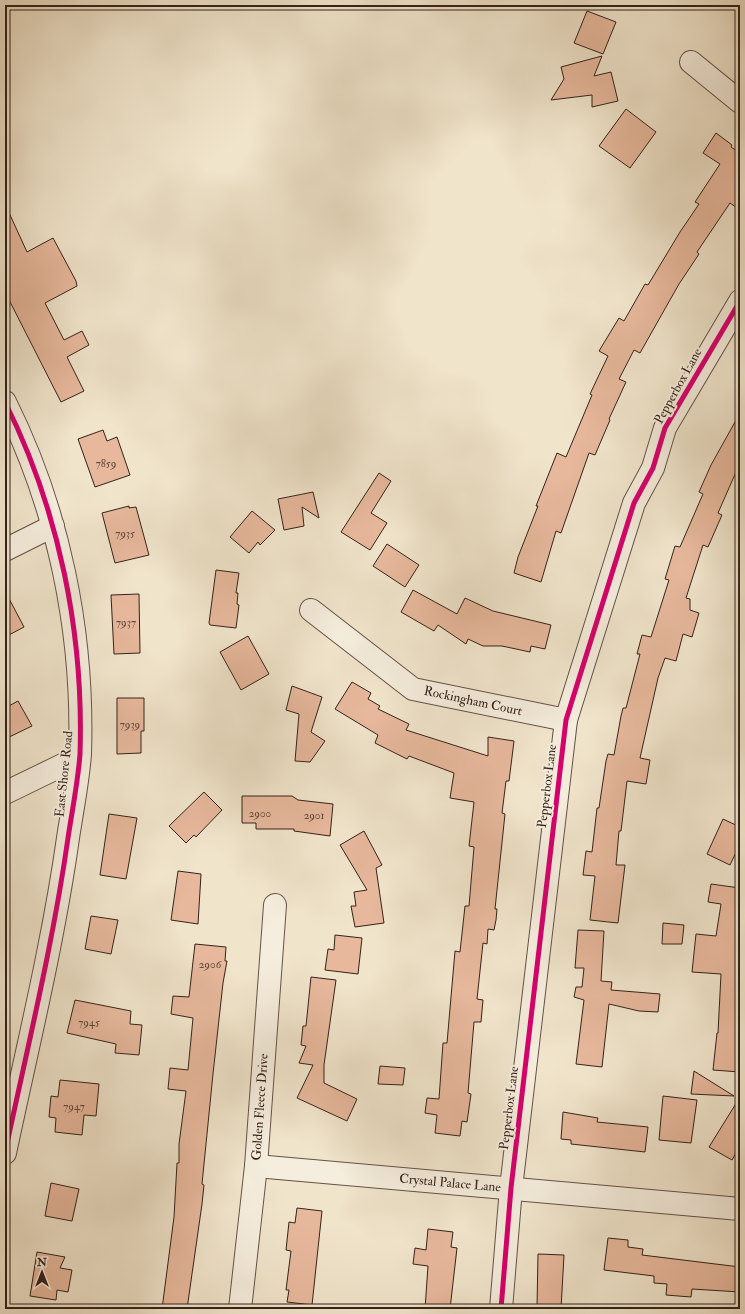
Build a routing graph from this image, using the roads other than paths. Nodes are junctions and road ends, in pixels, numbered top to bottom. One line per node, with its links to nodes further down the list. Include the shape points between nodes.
1 (691, 62): 2 (street)
2 (740, 102)
3 (740, 301): 8 (street, Pepperbox Lane, via 665,428 653,468 634,503)
4 (5, 402): 5 (street, East Shore Road, via 22,435)
5 (53, 526): 6 (street); 9 (street, East Shore Road, via 70,598 78,660)
6 (5, 550)
7 (310, 610): 8 (street, Rockingham Court, via 413,688)
8 (566, 720): 14 (street, Pepperbox Lane)
9 (80, 757): 10 (street); 12 (street, East Shore Road, via 61,886)
10 (5, 793)
11 (276, 905): 13 (street, Golden Fleece Drive)
12 (5, 1153)
13 (256, 1166): 14 (street, Crystal Palace Lane); 16 (street, Golden Fleece Drive)
14 (511, 1188): 15 (street, Crystal Palace Lane); 17 (street, Pepperbox Lane)
15 (740, 1209)
16 (240, 1309)
17 (501, 1309)

